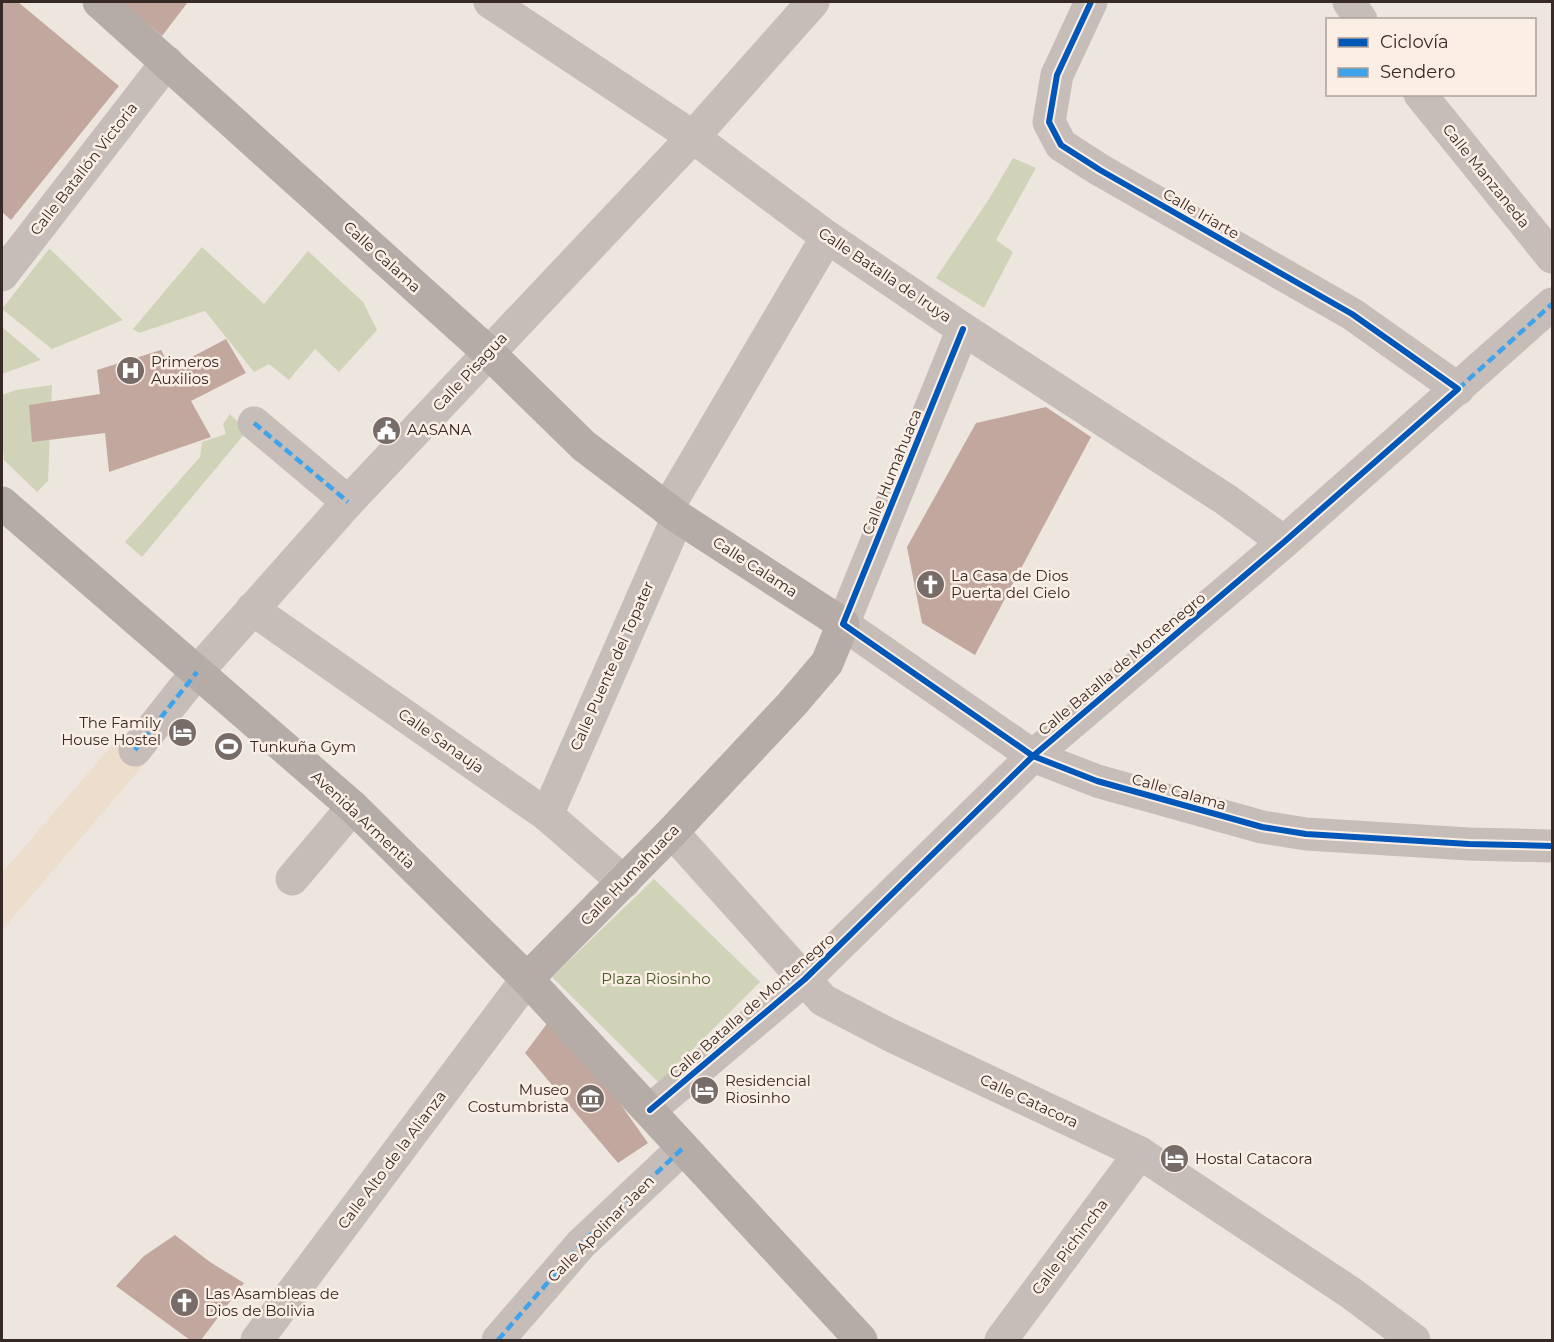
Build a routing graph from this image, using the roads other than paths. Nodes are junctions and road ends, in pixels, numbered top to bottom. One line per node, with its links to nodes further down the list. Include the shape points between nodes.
1 (99, 2): 7 (main road, Calle Calama)
2 (490, 2): 9 (street, Calle Batalla de Iruya)
3 (813, 2): 9 (street, Calle Pisagua)
4 (1091, 2): 16 (street, Calle Iriarte, via 1057,75 1049,122 1061,145 1352,314)
5 (1349, 2): 6 (street)
6 (1360, 18)
7 (167, 62): 12 (street, Calle Batallón Victoria); 15 (main road, Calle Calama)
8 (1422, 96): 11 (street, Calle Manzaneda)
9 (693, 137): 10 (street, Calle Batalla de Iruya); 15 (street, Calle Pisagua)
10 (826, 237): 14 (street, Calle Batalla de Iruya); 20 (street, Calle Puente del Topater)
11 (1552, 257)
12 (2, 275)
13 (1552, 304): 16 (street, Calle Batalla de Montenegro)
14 (963, 328): 21 (street, Calle Batalla de Iruya, via 1225,499); 23 (street, Calle Humahuaca)
15 (488, 352): 18 (street, Calle Pisagua); 20 (main road, Calle Calama, via 584,446)
16 (1458, 389): 21 (street, Calle Batalla de Montenegro)
17 (254, 423): 18 (street)
18 (348, 502): 22 (street, Calle Pisagua)
19 (2, 503): 24 (main road, Avenida Armentia)
20 (673, 513): 23 (main road, Calle Calama); 28 (street, Calle Puente del Topater)
21 (1284, 542): 26 (street, Calle Batalla de Montenegro)
22 (252, 609): 24 (street, Calle Pisagua); 28 (street, Calle Sanauja)
23 (843, 624): 26 (street, Calle Calama); 29 (main road, Calle Humahuaca, via 827,663)
24 (197, 672): 25 (street, Calle Pisagua); 27 (main road, Avenida Armentia)
25 (135, 750)
26 (1033, 756): 30 (street, Calle Calama, via 1096,781 1262,827 1305,834); 34 (street, Calle Batalla de Montenegro)
27 (353, 807): 31 (street); 33 (main road, Avenida Armentia)
28 (547, 814): 32 (street, Calle Sanauja)
29 (672, 832): 32 (main road, Calle Humahuaca); 34 (street, Calle Catacora)
30 (1552, 846)
31 (292, 879)
32 (624, 882): 33 (main road, Calle Humahuaca)
33 (527, 979): 35 (main road, Avenida Armentia); 38 (street, Calle Alto de la Alianza)
34 (806, 979): 35 (street, Calle Batalla de Montenegro); 37 (street, Calle Catacora, via 823,1000 890,1035)
35 (650, 1110): 36 (main road, Avenida Armentia)
36 (683, 1148): 39 (street, Calle Apolinar Jaen, via 581,1244); 40 (main road, Avenida Armentia)
37 (1140, 1153): 41 (street, Calle Pichincha); 42 (street, Calle Catacora, via 1351,1293)
38 (257, 1341)
39 (498, 1341)
40 (861, 1341)
41 (1001, 1341)
42 (1414, 1341)

